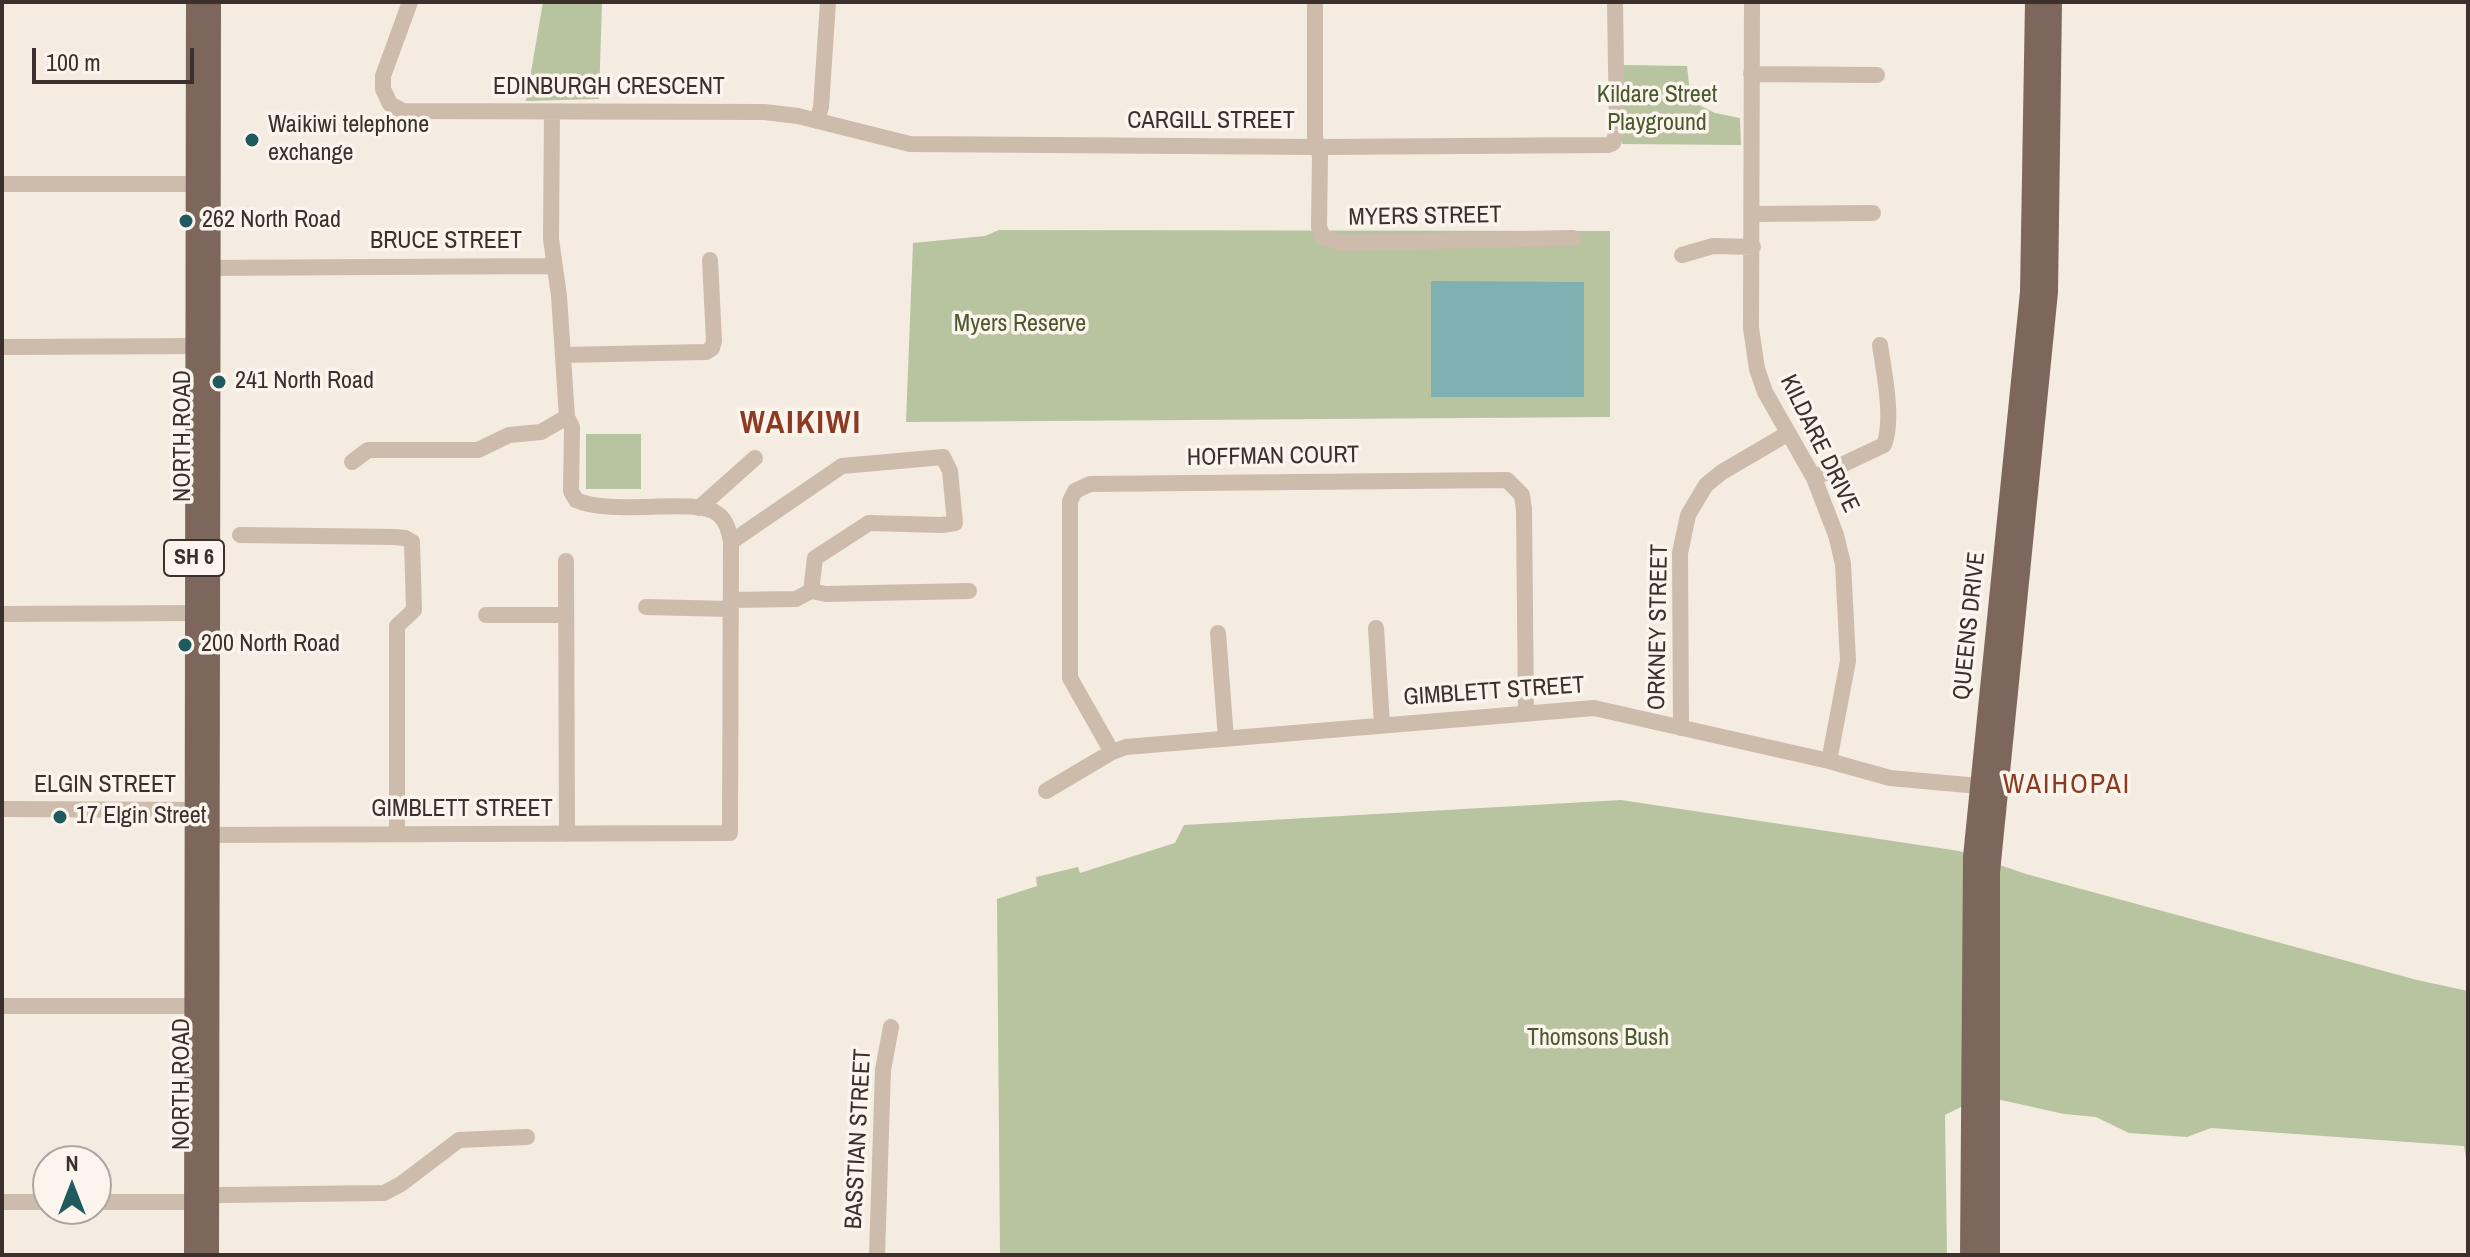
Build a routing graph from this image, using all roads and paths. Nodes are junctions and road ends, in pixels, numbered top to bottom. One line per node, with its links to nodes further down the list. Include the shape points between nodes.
1 (196, 2): 16 (main road, NORTH ROAD / SH 6)
2 (211, 2): 16 (main road, NORTH ROAD / SH 6)
3 (410, 2): 12 (street, EDINBURGH CRESCENT, via 383,76 390,104 418,113)
4 (828, 2): 13 (street)
5 (1315, 2): 14 (street, MYERS STREET)
6 (1615, 2): 14 (street, CARGILL STREET, via 1617,131 1616,140 1608,145)
7 (1752, 2): 10 (street, KILDARE DRIVE)
8 (2035, 2): 22 (main road, QUEENS DRIVE)
9 (2052, 2): 22 (main road, QUEENS DRIVE)
10 (1751, 74): 11 (street); 18 (street, KILDARE DRIVE)
11 (1877, 75)
12 (552, 112): 13 (street, EDINBURGH CRESCENT, via 764,112); 24 (street)
13 (817, 121): 14 (street, CARGILL STREET, via 910,144)
14 (1319, 147): 19 (street, MYERS STREET, via 1319,227 1330,242)
15 (2, 184): 16 (street)
16 (203, 184): 25 (main road, NORTH ROAD / SH 6)
17 (1873, 213): 18 (street)
18 (1753, 214): 20 (street, KILDARE DRIVE)
19 (1573, 238)
20 (1753, 247): 21 (street, via 1713,246); 31 (street, KILDARE DRIVE, via 1751,328 1757,369)
21 (1682, 255)
22 (2041, 259): 55 (main road, QUEENS DRIVE, via 2043,360)
23 (710, 260): 29 (street, via 714,341 706,352)
24 (554, 266): 25 (street, BRUCE STREET); 29 (street)
25 (203, 268): 27 (main road, NORTH ROAD / SH 6)
26 (1880, 345): 34 (street, via 1888,428 1884,445)
27 (203, 346): 28 (street); 43 (main road, NORTH ROAD / SH 6)
28 (2, 347)
29 (563, 355): 30 (street)
30 (567, 417): 33 (street, via 541,432 509,435 478,450 368,450); 35 (street, via 572,427 571,491 576,500 597,507)
31 (1787, 434): 34 (street, KILDARE DRIVE); 51 (street, ORKNEY STREET, via 1706,485 1688,515 1680,553)
32 (755, 458): 35 (street)
33 (352, 462)
34 (1814, 478): 54 (street, KILDARE DRIVE, via 1836,535 1845,585 1846,676)
35 (699, 508): 37 (street, via 724,520)
36 (240, 535): 59 (street, via 395,537 412,542 414,610 397,626)
37 (731, 542): 39 (street, via 842,466 943,457 950,471 955,523 869,523 815,558); 41 (street)
38 (566, 561): 46 (street)
39 (811, 591): 40 (street); 41 (street, via 796,599)
40 (969, 591)
41 (730, 604): 42 (street); 60 (street, GIMBLETT STREET, via 730,833)
42 (646, 607)
43 (202, 613): 44 (street); 58 (main road, NORTH ROAD / SH 6)
44 (2, 614)
45 (486, 615): 46 (street)
46 (566, 615): 60 (street)
47 (1376, 628): 50 (street)
48 (1218, 633): 52 (street)
49 (1526, 713): 50 (street, GIMBLETT STREET); 51 (street, GIMBLETT STREET, via 1603,709); 53 (street, HOFFMAN COURT, via 1524,509 1522,495 1507,480 1090,484 1075,491 1070,501 1070,678)
50 (1382, 725): 52 (street, GIMBLETT STREET)
51 (1681, 728): 54 (street, GIMBLETT STREET)
52 (1226, 739): 53 (street, GIMBLETT STREET)
53 (1112, 752): 56 (street, GIMBLETT STREET)
54 (1829, 761): 55 (street, GIMBLETT STREET, via 1890,778)
55 (1989, 787): 73 (main road, QUEENS DRIVE, via 1973,857); 74 (main road, QUEENS DRIVE)
56 (1046, 791)
57 (2, 809): 58 (street, ELGIN STREET)
58 (201, 810): 61 (main road, NORTH ROAD / SH 6)
59 (397, 834): 60 (street, GIMBLETT STREET); 61 (street, GIMBLETT STREET)
60 (567, 834)
61 (202, 835): 63 (main road, NORTH ROAD / SH 6)
62 (2, 1006): 63 (street)
63 (201, 1006): 66 (main road, NORTH ROAD / SH 6)
64 (891, 1027): 72 (street, BASSTIAN STREET, via 883,1070)
65 (527, 1137): 66 (street, via 459,1140 384,1193)
66 (201, 1199): 69 (street); 70 (main road, NORTH ROAD / SH 6); 71 (main road, NORTH ROAD / SH 6)
67 (2, 1202): 68 (street)
68 (32, 1202)
69 (112, 1202)
70 (194, 1255)
71 (209, 1255)
72 (877, 1255)
73 (1970, 1255)
74 (1990, 1255)

